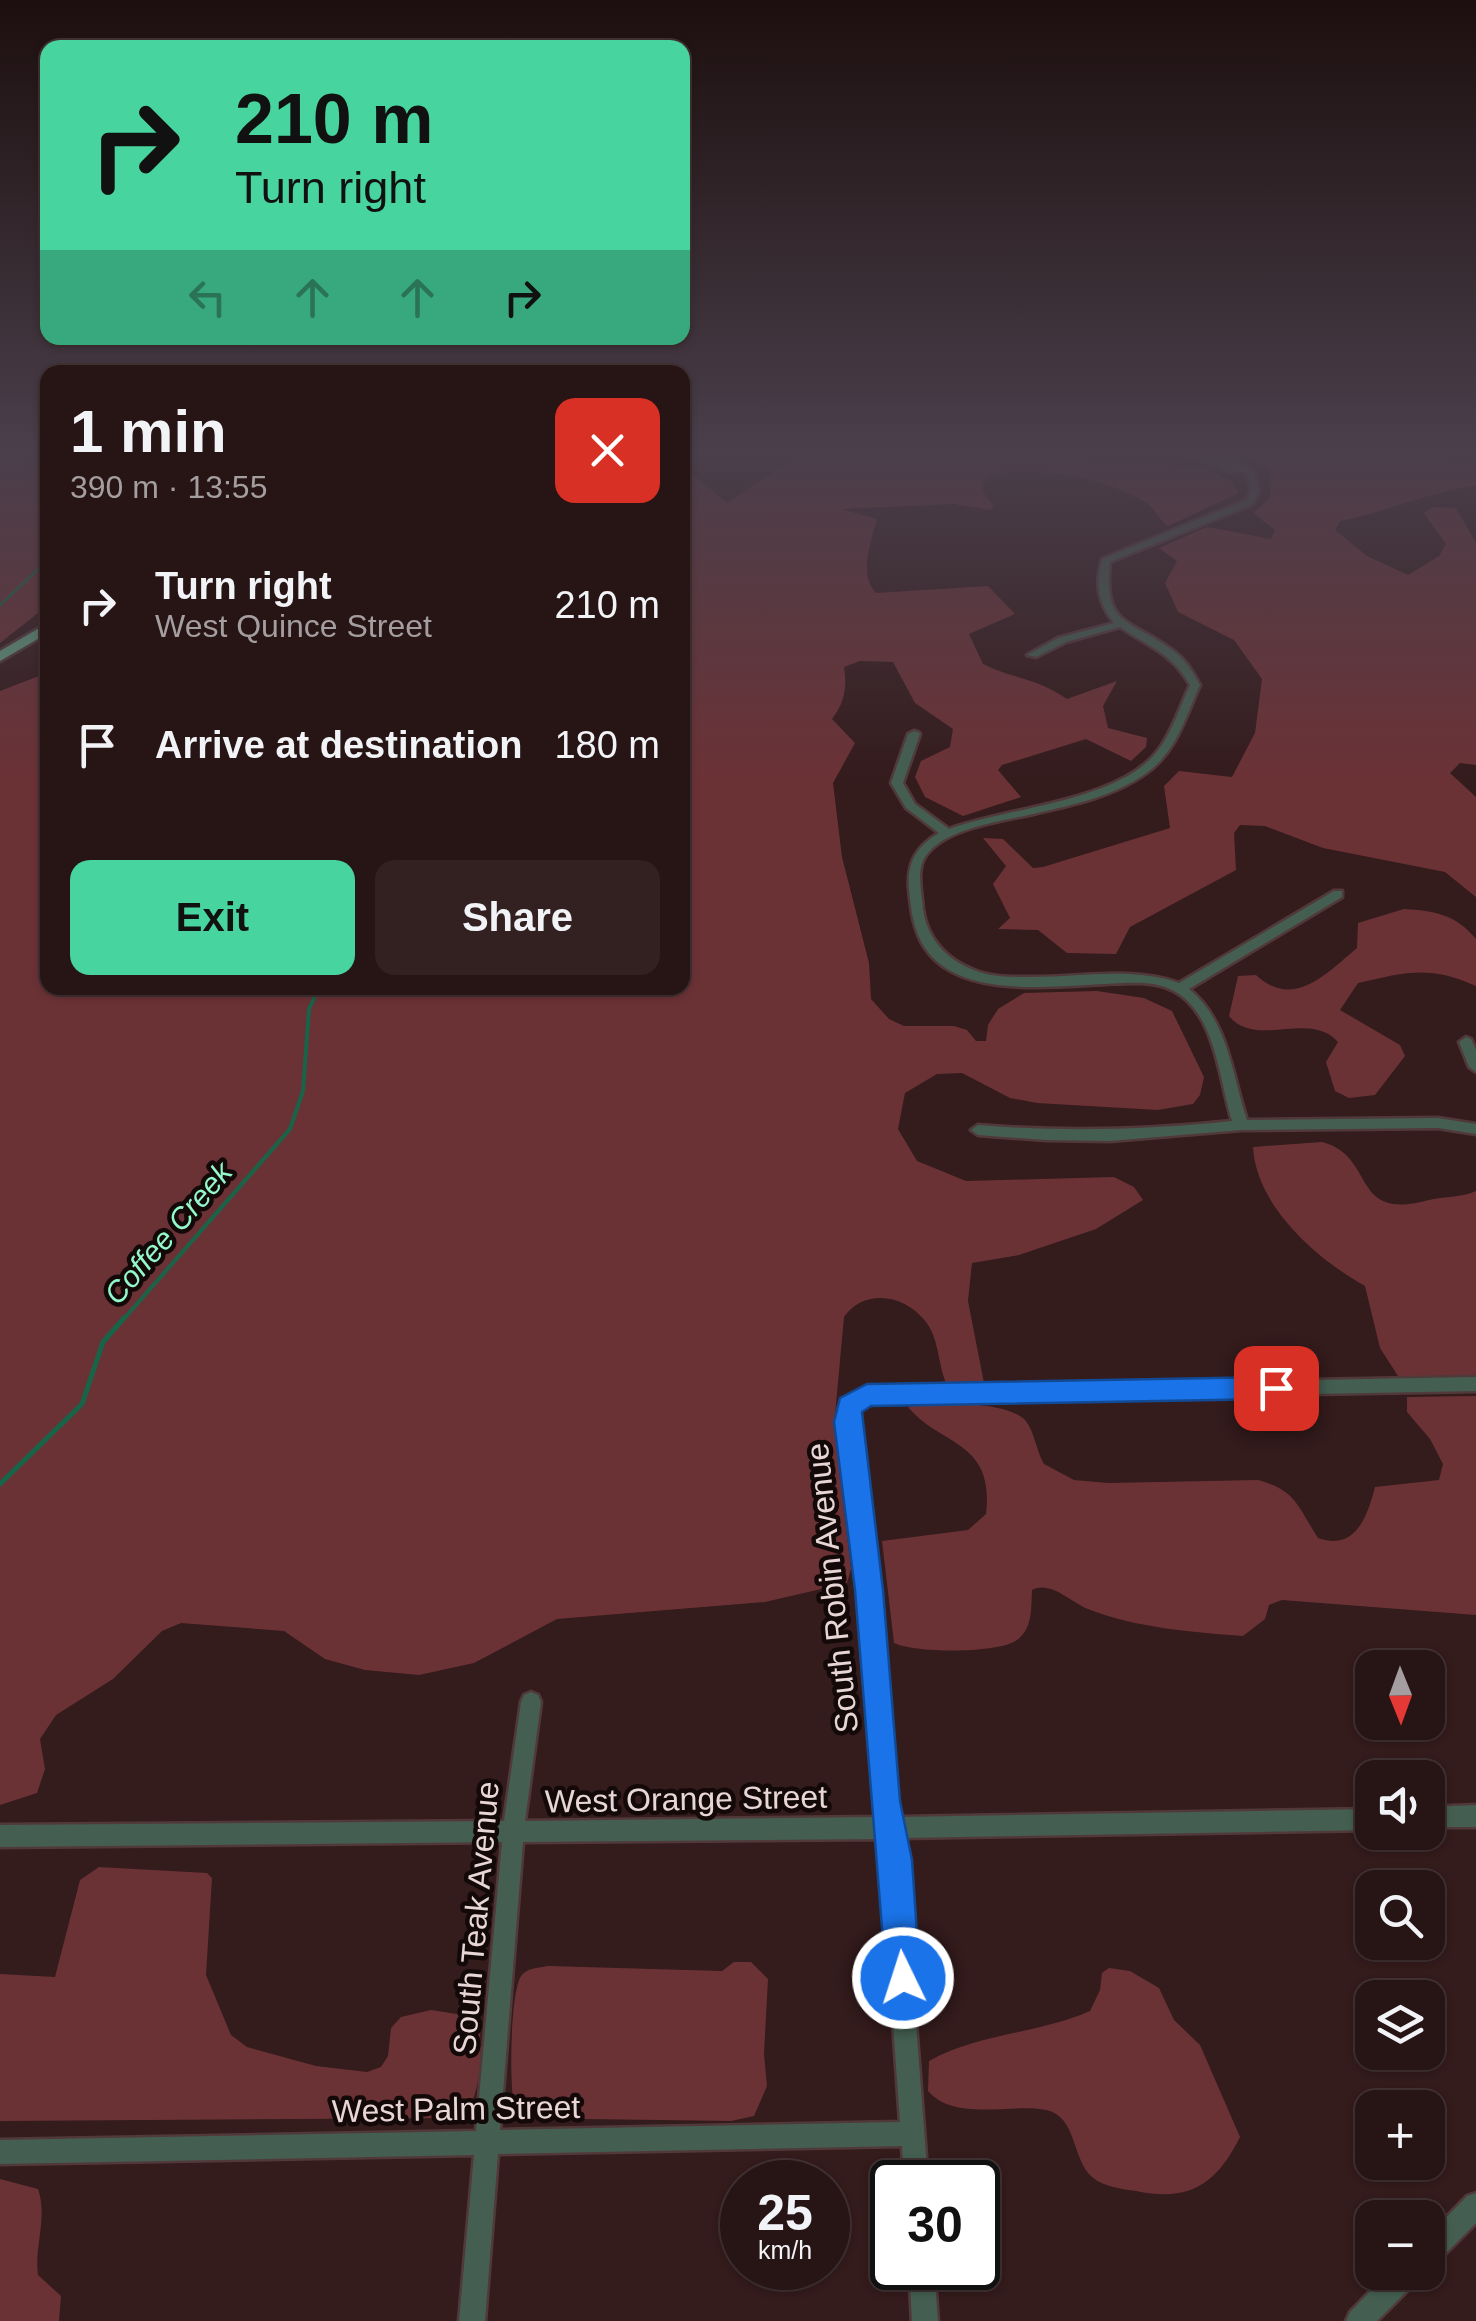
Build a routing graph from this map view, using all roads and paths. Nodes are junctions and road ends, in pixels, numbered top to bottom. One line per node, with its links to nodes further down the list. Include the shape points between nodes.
1 (1105, 563): 2 (street, via 1102,583)
2 (1117, 625): 4 (street); 7 (street, via 1178,654 1194,685 1160,757 1130,781)
3 (40, 633): 5 (main road)
4 (1032, 654)
5 (0, 658)
6 (914, 734): 7 (street, via 897,783 910,806)
7 (947, 833): 9 (street, via 914,862 918,904 936,959 975,980 1137,979)
8 (1338, 894): 9 (street)
9 (1180, 988): 12 (street, via 1198,1003 1211,1028)
10 (1466, 1042): 11 (street)
11 (1476, 1066)
12 (1240, 1124): 13 (street, via 1438,1123); 14 (street, via 1127,1138)
13 (1476, 1129)
14 (978, 1130)
15 (1476, 1384): 20 (street, South Robin Avenue, via 867,1395 850,1406)
16 (531, 1702): 21 (street, South Teak Avenue)
17 (1476, 1816): 18 (street)
18 (1445, 1817)
19 (1355, 1818): 20 (street, West Orange Street)
20 (890, 1828): 21 (street, West Orange Street); 23 (street, South Robin Avenue)
21 (513, 1833): 22 (street, West Orange Street); 24 (street, South Teak Avenue)
22 (0, 1836)
23 (913, 2134): 24 (street, West Palm Street); 26 (street, South Robin Avenue)
24 (488, 2140): 25 (street, West Palm Street); 31 (street, South Teak Avenue)
25 (0, 2152)
26 (915, 2160)
27 (1476, 2205): 28 (street)
28 (1445, 2236)
29 (923, 2290): 32 (street)
30 (1390, 2290): 33 (street)
31 (472, 2321)
32 (925, 2321)
33 (1359, 2321)

